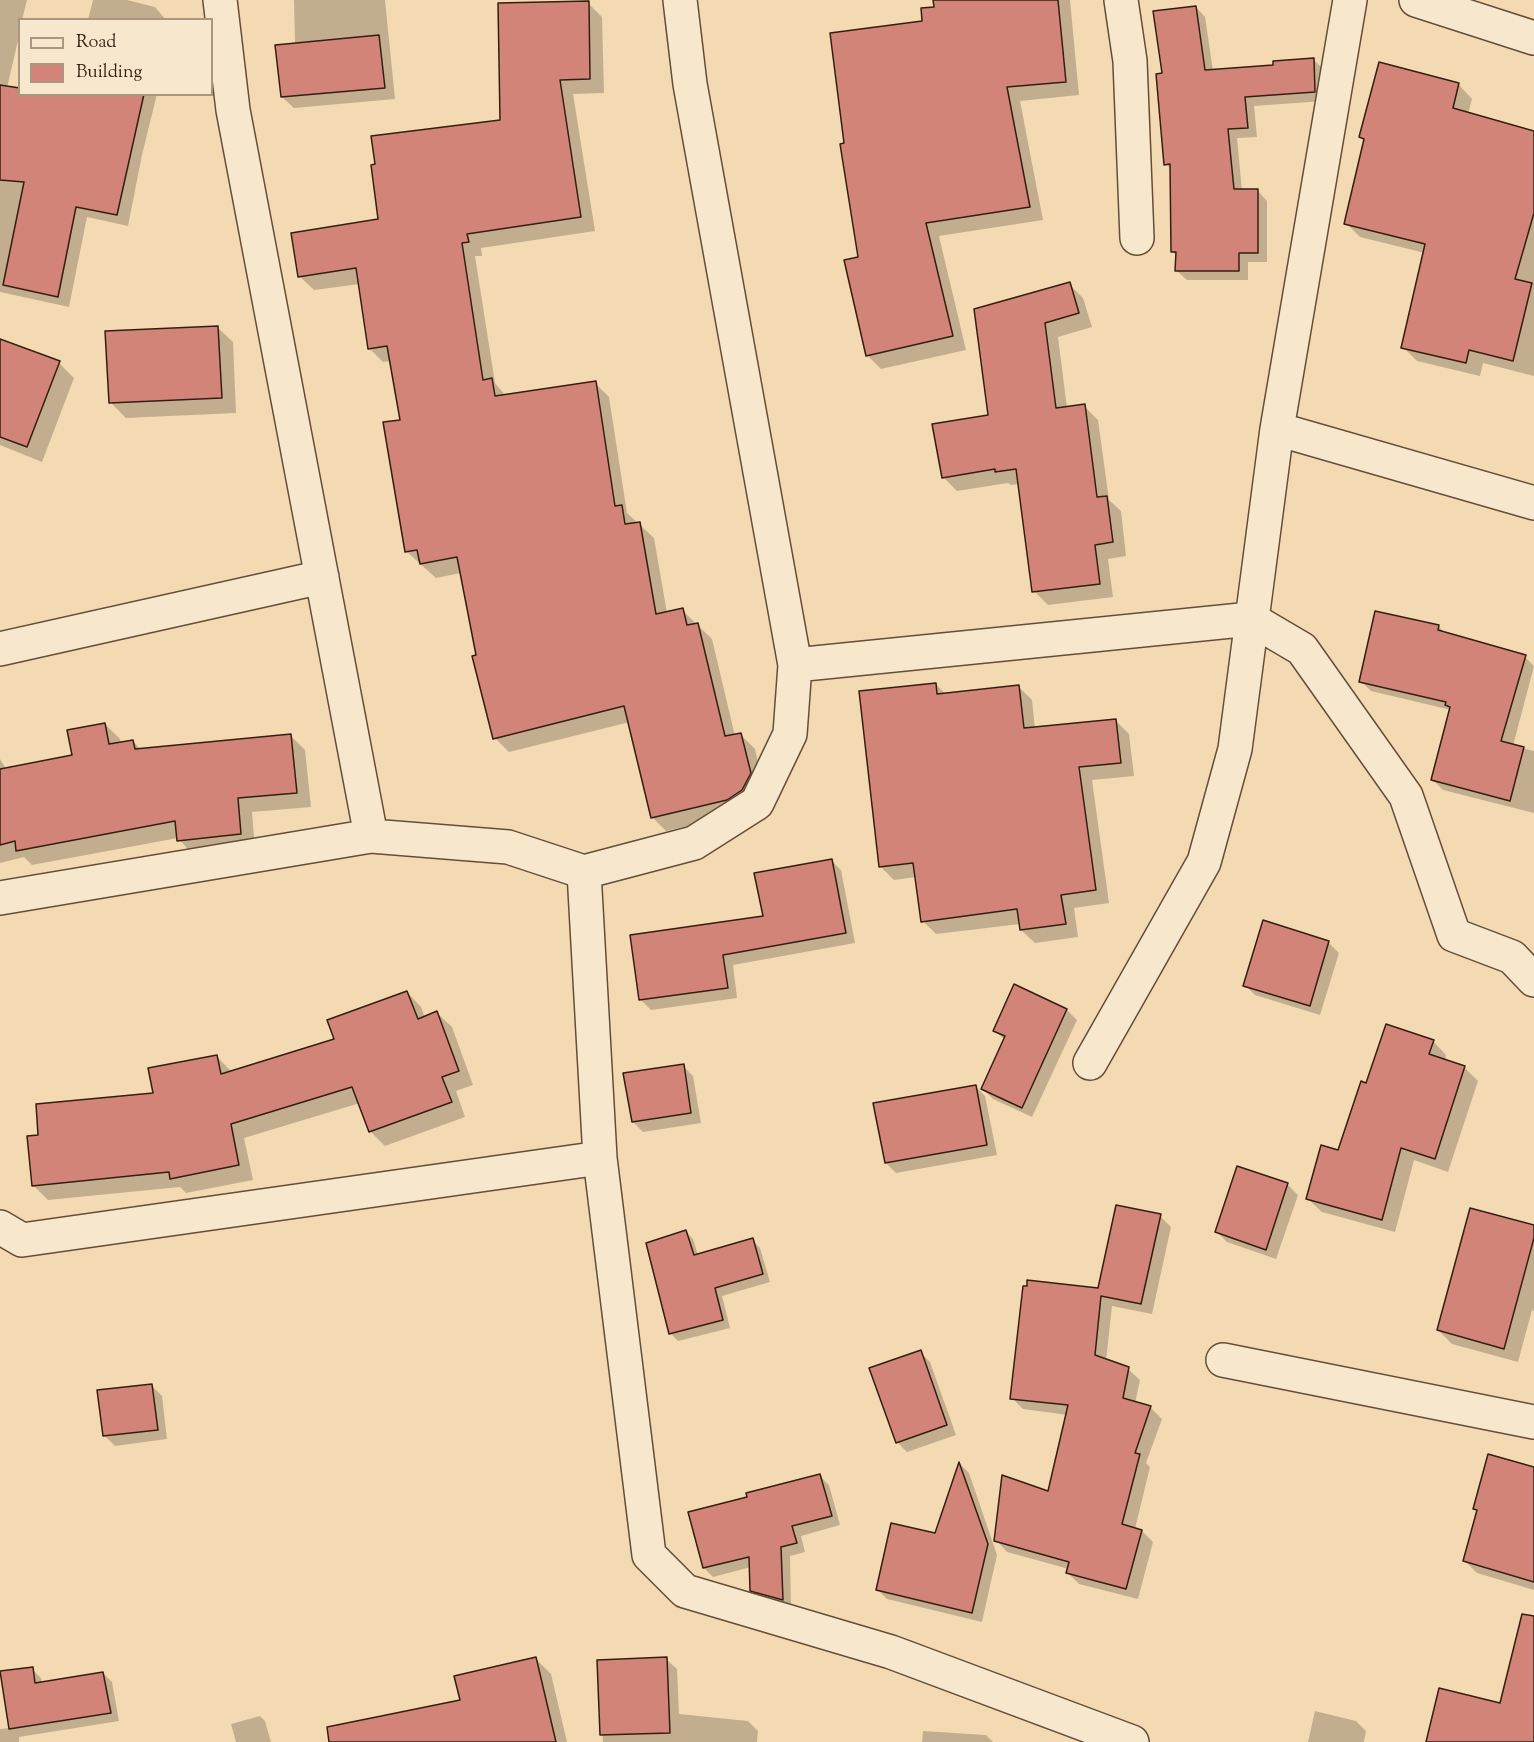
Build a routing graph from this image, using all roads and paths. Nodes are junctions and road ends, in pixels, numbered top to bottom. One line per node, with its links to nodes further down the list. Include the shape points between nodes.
1 (220, 0): 10 (street, via 233,110)
2 (680, 0): 13 (street, via 690,84)
3 (1121, 0): 7 (street, via 1130,61)
4 (1350, 0): 8 (street)
5 (1416, 0): 6 (street)
6 (1534, 38)
7 (1137, 238)
8 (1277, 429): 9 (street); 11 (street)
9 (1534, 503)
10 (322, 577): 12 (street); 14 (street)
11 (1251, 619): 13 (street); 17 (street, via 1302,649 1406,796 1454,935 1512,957); 18 (street, via 1235,749 1204,862)
12 (0, 649)
13 (795, 665): 15 (street, via 790,734 757,803 694,843)
14 (371, 836): 15 (street, via 508,847); 16 (street)
15 (584, 872): 19 (street)
16 (0, 897)
17 (1534, 980)
18 (1090, 1063)
19 (600, 1158): 20 (street, via 22,1240); 23 (street, via 649,1555 686,1591 891,1652)
20 (0, 1227)
21 (1223, 1360): 22 (street)
22 (1534, 1422)
23 (1132, 1742)

